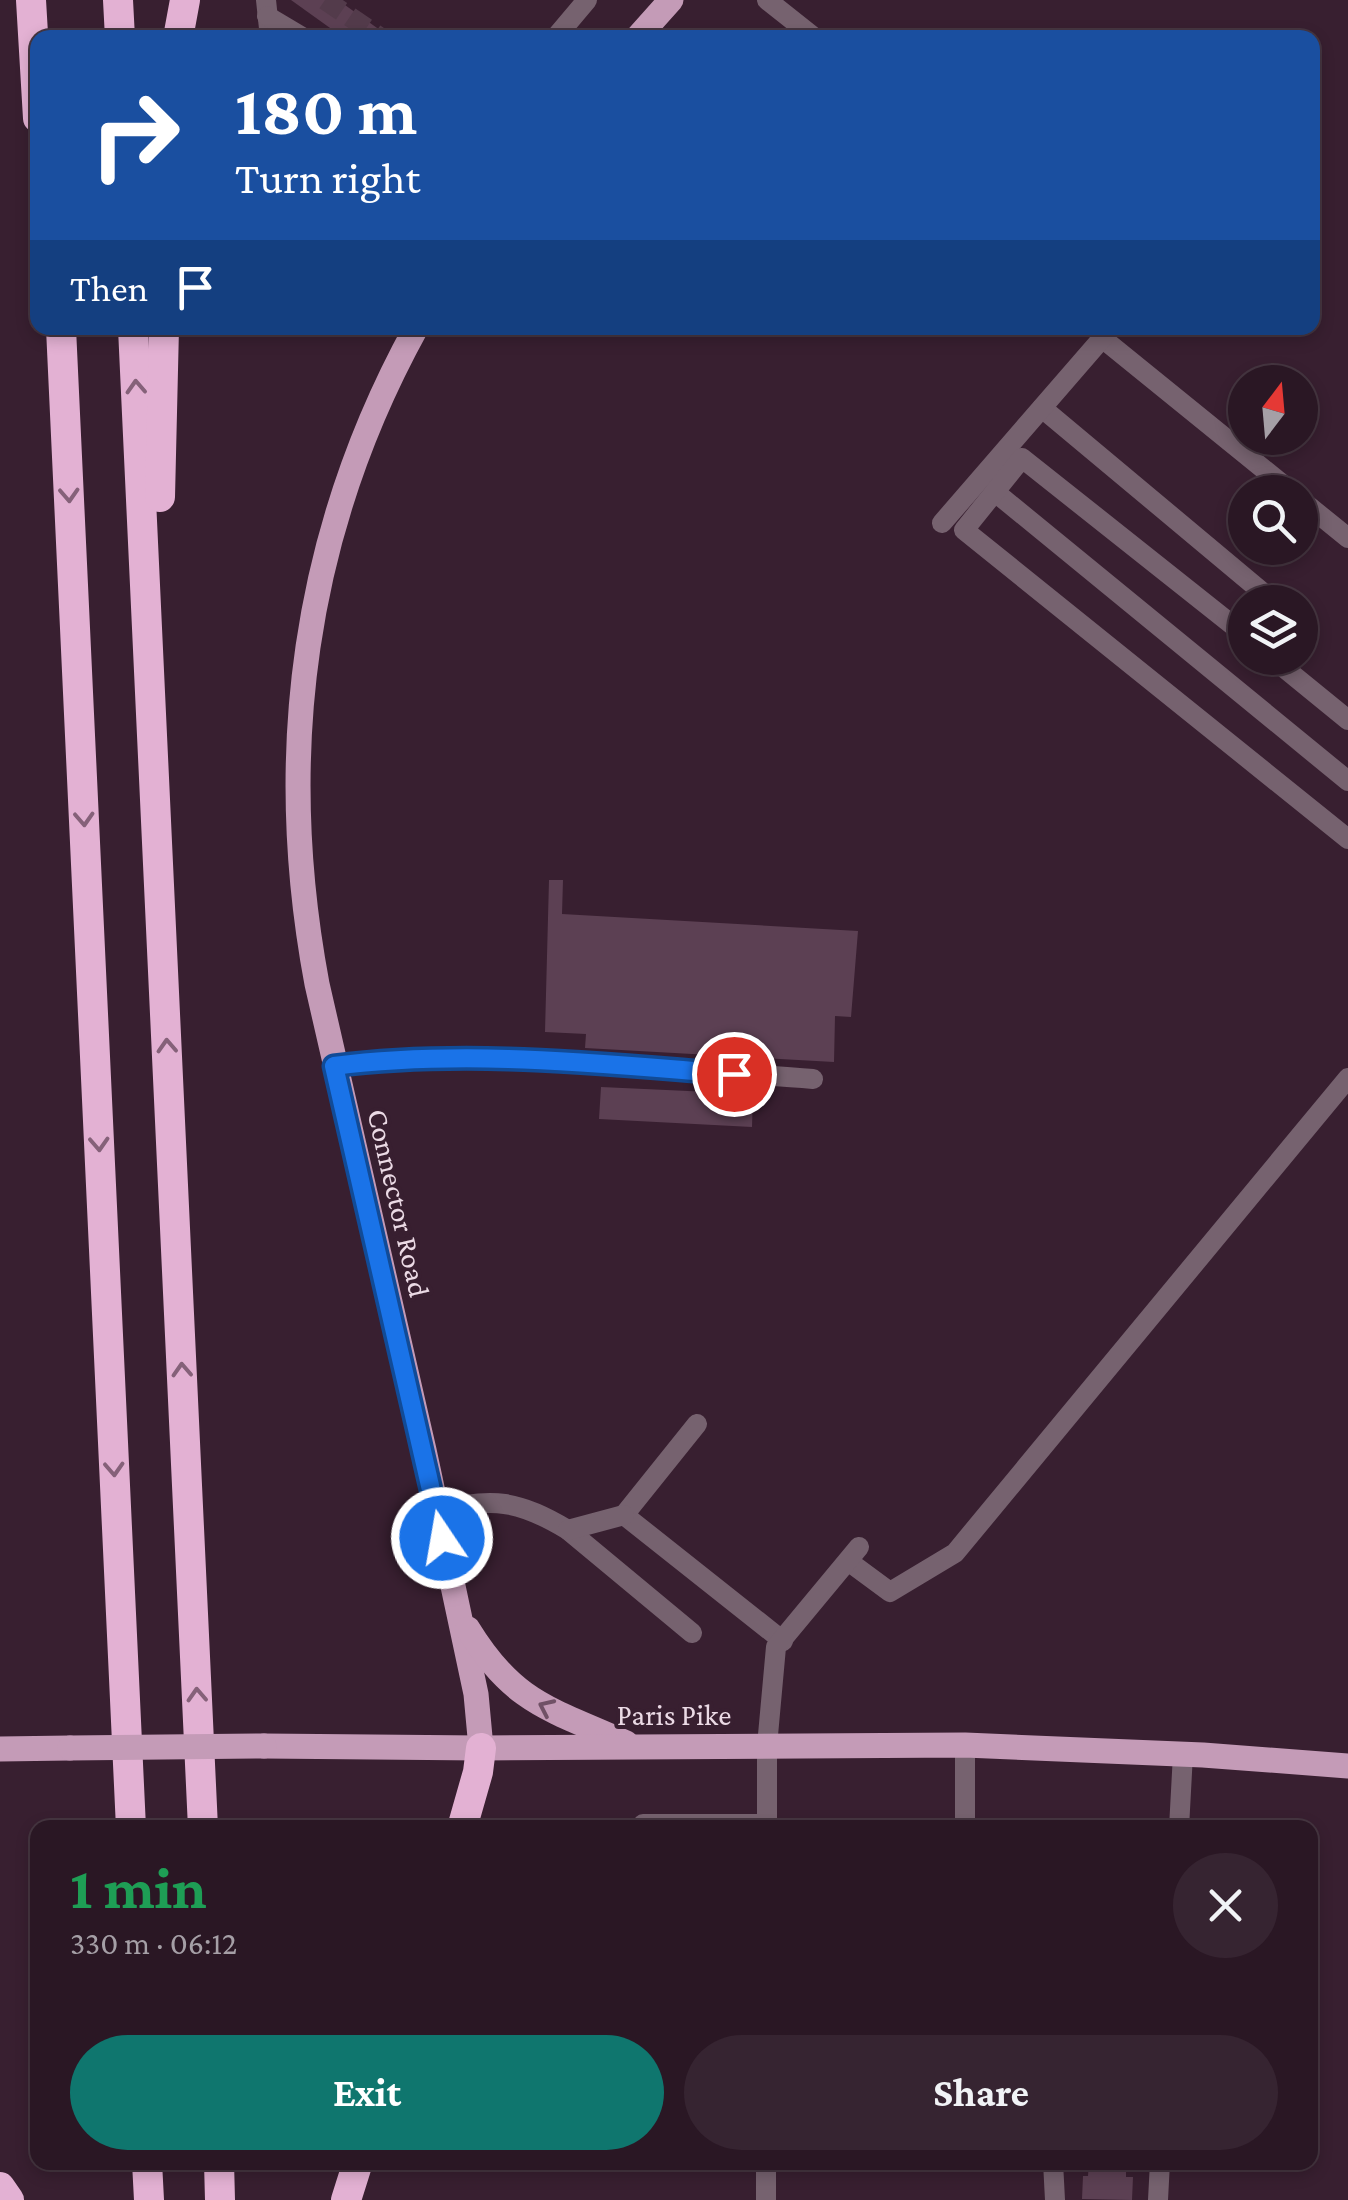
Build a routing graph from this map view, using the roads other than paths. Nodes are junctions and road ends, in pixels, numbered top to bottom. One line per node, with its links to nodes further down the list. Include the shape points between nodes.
1 (32, 0): 8 (highway)
2 (46, 0): 9 (highway)
3 (118, 0): 10 (highway)
4 (185, 0): 11 (highway)
5 (587, 0): 12 (street)
6 (671, 0): 13 (main road)
7 (767, 0): 14 (street)
8 (34, 30)
9 (48, 30)
10 (120, 30)
11 (179, 30)
12 (562, 30)
13 (645, 30)
14 (805, 30)
15 (59, 335): 51 (highway, one-way to 51)
16 (133, 335): 31 (highway, one-way to 16)
17 (164, 335): 31 (highway)
18 (412, 335): 34 (main road, Connector Road, via 338,509 300,692 300,870)
19 (1105, 335): 21 (street)
20 (1109, 335): 22 (street)
21 (1042, 408): 25 (street); 27 (street)
22 (1272, 475)
23 (995, 492): 28 (street, via 1022,458); 32 (street); 33 (street, via 964,530)
24 (1318, 514): 26 (street)
25 (942, 523)
26 (1348, 538)
27 (1254, 585)
28 (1228, 618)
29 (1293, 675): 30 (street)
30 (1348, 720)
31 (152, 730): 52 (highway, one-way to 31)
32 (1348, 781)
33 (1348, 839)
34 (334, 1066): 36 (street, via 397,1058 539,1060); 38 (main road, Connector Road)
35 (1348, 1078): 43 (street, via 955,1553 890,1592 853,1554)
36 (813, 1079)
37 (697, 1424): 39 (street)
38 (436, 1511): 40 (street, via 496,1501); 41 (main road, Connector Road)
39 (624, 1515): 40 (street); 43 (street)
40 (568, 1530): 42 (street)
41 (457, 1610): 46 (main road, one-way to 41, via 528,1699 488,1662); 47 (main road, Connector Road)
42 (692, 1632)
43 (783, 1640): 45 (street, via 776,1647)
44 (964, 1745): 45 (main road, Paris Pike); 49 (main road, Paris Pike); 55 (street)
45 (767, 1746): 46 (main road, Paris Pike); 54 (street)
46 (635, 1747): 47 (main road, Paris Pike)
47 (481, 1748): 48 (main road, Paris Pike, bridge); 53 (highway)
48 (0, 1749)
49 (1183, 1754): 50 (main road, Paris Pike); 56 (street)
50 (1348, 1766)
51 (131, 1820)
52 (203, 1820)
53 (464, 1820)
54 (767, 1820)
55 (965, 1820)
56 (1179, 1820)
57 (147, 2170): 65 (highway)
58 (219, 2170): 66 (highway)
59 (355, 2170): 67 (highway)
60 (766, 2170): 68 (street)
61 (1053, 2170): 69 (street)
62 (1160, 2170): 70 (street)
63 (0, 2187): 64 (highway)
64 (10, 2200)
65 (149, 2200)
66 (220, 2200)
67 (346, 2200)
68 (766, 2200)
69 (1055, 2200)
70 (1158, 2200)

